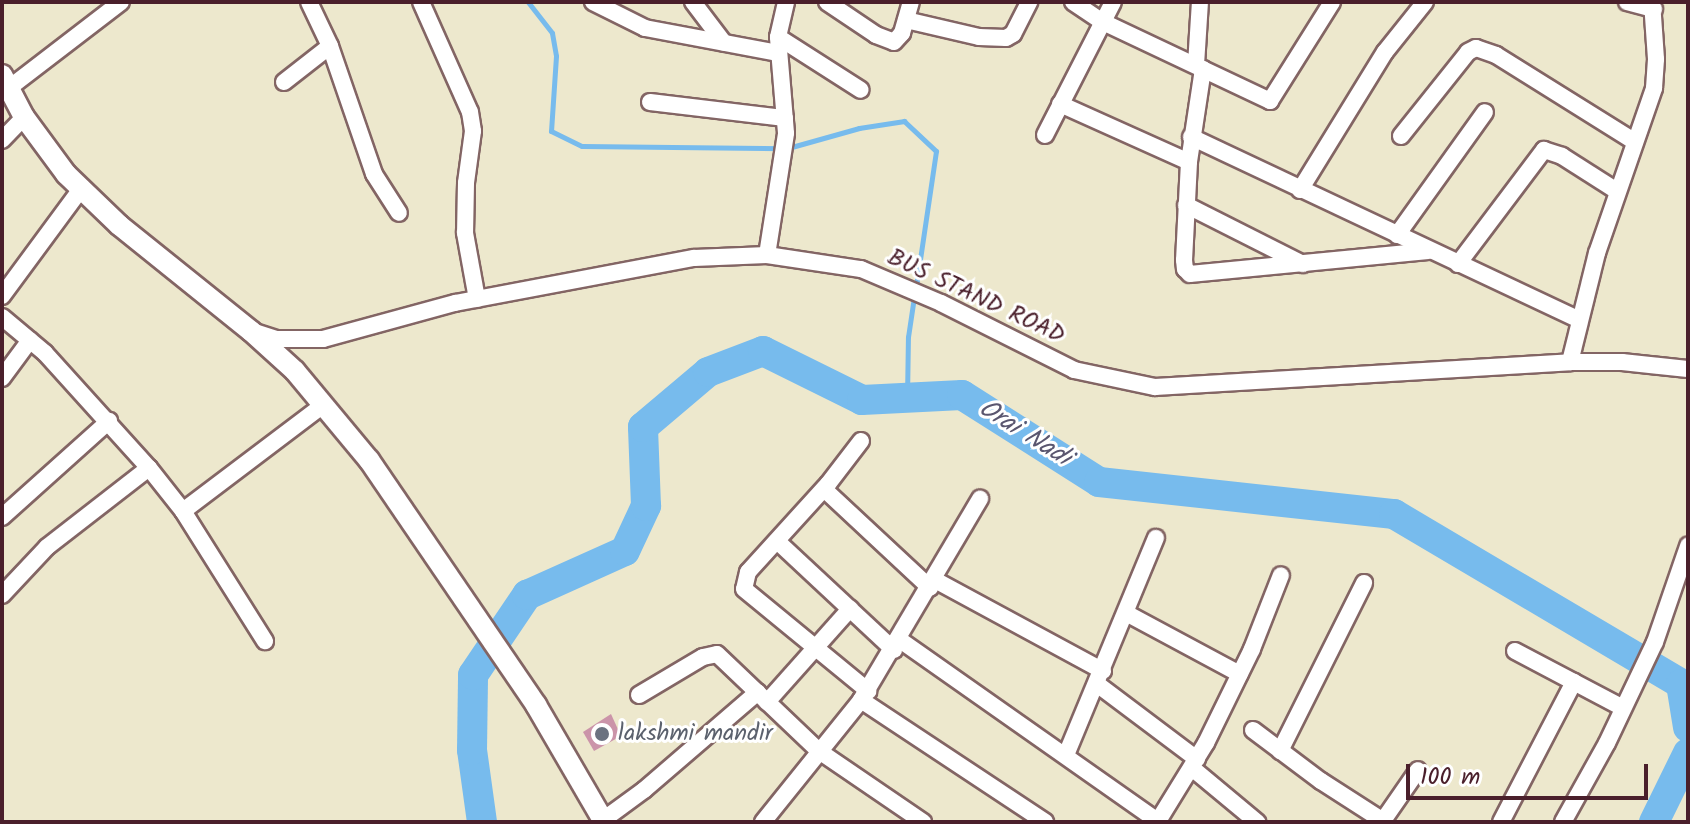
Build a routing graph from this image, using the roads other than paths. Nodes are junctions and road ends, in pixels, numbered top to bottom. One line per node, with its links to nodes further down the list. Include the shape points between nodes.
1 (121, 2): 23 (street)
2 (309, 2): 21 (street)
3 (421, 2): 48 (street, via 470,112 465,233)
4 (593, 2): 19 (street, via 645,28)
5 (693, 2): 19 (street)
6 (827, 2): 17 (street, via 887,41 898,39)
7 (911, 2): 17 (street)
8 (1026, 2): 17 (street, via 1013,34 1006,38)
9 (1073, 2): 18 (street)
10 (1113, 2): 18 (street)
11 (1200, 2): 22 (street)
12 (1332, 2): 22 (street, via 1270,101)
13 (1425, 2): 38 (street, via 1385,52)
14 (1627, 2): 16 (street)
15 (784, 3): 20 (street)
16 (1653, 6): 35 (street, via 1654,88)
17 (906, 20)
18 (1103, 22): 22 (street); 27 (street)
19 (724, 43): 20 (street)
20 (778, 45): 25 (street); 30 (street)
21 (330, 46): 24 (street); 41 (street, via 374,174)
22 (1199, 67): 33 (street)
23 (5, 82): 29 (street)
24 (284, 82)
25 (861, 90)
26 (650, 102): 30 (street)
27 (1060, 104): 31 (street); 36 (street)
28 (1485, 112): 42 (street)
29 (24, 117): 34 (street); 37 (street)
30 (786, 125): 44 (street)
31 (1045, 135)
32 (1401, 136): 35 (street, via 1476,48 1496,55)
33 (1191, 137): 36 (street); 38 (street)
34 (2, 140)
35 (1635, 142): 39 (street)
36 (1189, 162): 40 (street)
37 (81, 189): 47 (street); 51 (street)
38 (1300, 190): 42 (street)
39 (1617, 191): 45 (street, via 1544,150); 50 (street)
40 (1186, 205): 46 (street); 46 (street, via 1184,260 1190,274)
41 (399, 213)
42 (1397, 235): 43 (street)
43 (1428, 251): 45 (street); 46 (street)
44 (767, 255): 48 (street, BUS STAND ROAD, via 694,258); 53 (street, BUS STAND ROAD, via 847,266 941,303 1074,370 1155,387)
45 (1458, 264): 50 (street)
46 (1304, 265)
47 (2, 296)
48 (477, 299): 51 (street, BUS STAND ROAD, via 323,339 276,339)
49 (2, 317): 52 (street)
50 (1578, 319): 53 (street)
51 (251, 331): 56 (street)
52 (30, 340): 55 (street); 57 (street)
53 (1570, 362): 54 (street, BUS STAND ROAD)
54 (1688, 369)
55 (2, 378)
56 (323, 405): 62 (street); 91 (street, via 369,460 536,705)
57 (109, 421): 59 (street); 63 (street)
58 (861, 441): 60 (street)
59 (149, 468): 62 (street); 67 (street)
60 (824, 489): 65 (street); 70 (street)
61 (980, 499): 70 (street)
62 (183, 511): 74 (street)
63 (2, 517)
64 (1156, 538): 73 (street)
65 (777, 541): 72 (street); 76 (street, via 748,572 744,589)
66 (1688, 546): 84 (street, via 1655,642)
67 (8, 575): 71 (street)
68 (1281, 575): 78 (street)
69 (1364, 583): 87 (street)
70 (932, 584): 75 (street); 79 (street)
71 (2, 595)
72 (850, 609): 75 (street); 76 (street)
73 (1126, 613): 78 (street); 79 (street)
74 (265, 641)
75 (897, 645): 82 (street); 88 (street)
76 (814, 649): 82 (street); 83 (street)
77 (1515, 651): 80 (street)
78 (1240, 674): 89 (street)
79 (1100, 678): 88 (street); 89 (street)
80 (1574, 682): 84 (street); 98 (street)
81 (639, 695): 83 (street, via 712,653)
82 (865, 696): 86 (street); 96 (street)
83 (763, 697): 86 (street); 91 (street)
84 (1623, 708): 99 (street)
85 (1253, 730): 87 (street)
86 (819, 751): 94 (street); 95 (street)
87 (1280, 751): 93 (street)
88 (1066, 755): 92 (street)
89 (1195, 763): 92 (street); 97 (street)
90 (1418, 770): 93 (street)
91 (604, 821)
92 (1158, 821)
93 (1382, 821)
94 (763, 822)
95 (923, 822)
96 (1045, 822)
97 (1257, 822)
98 (1501, 822)
99 (1563, 822)

